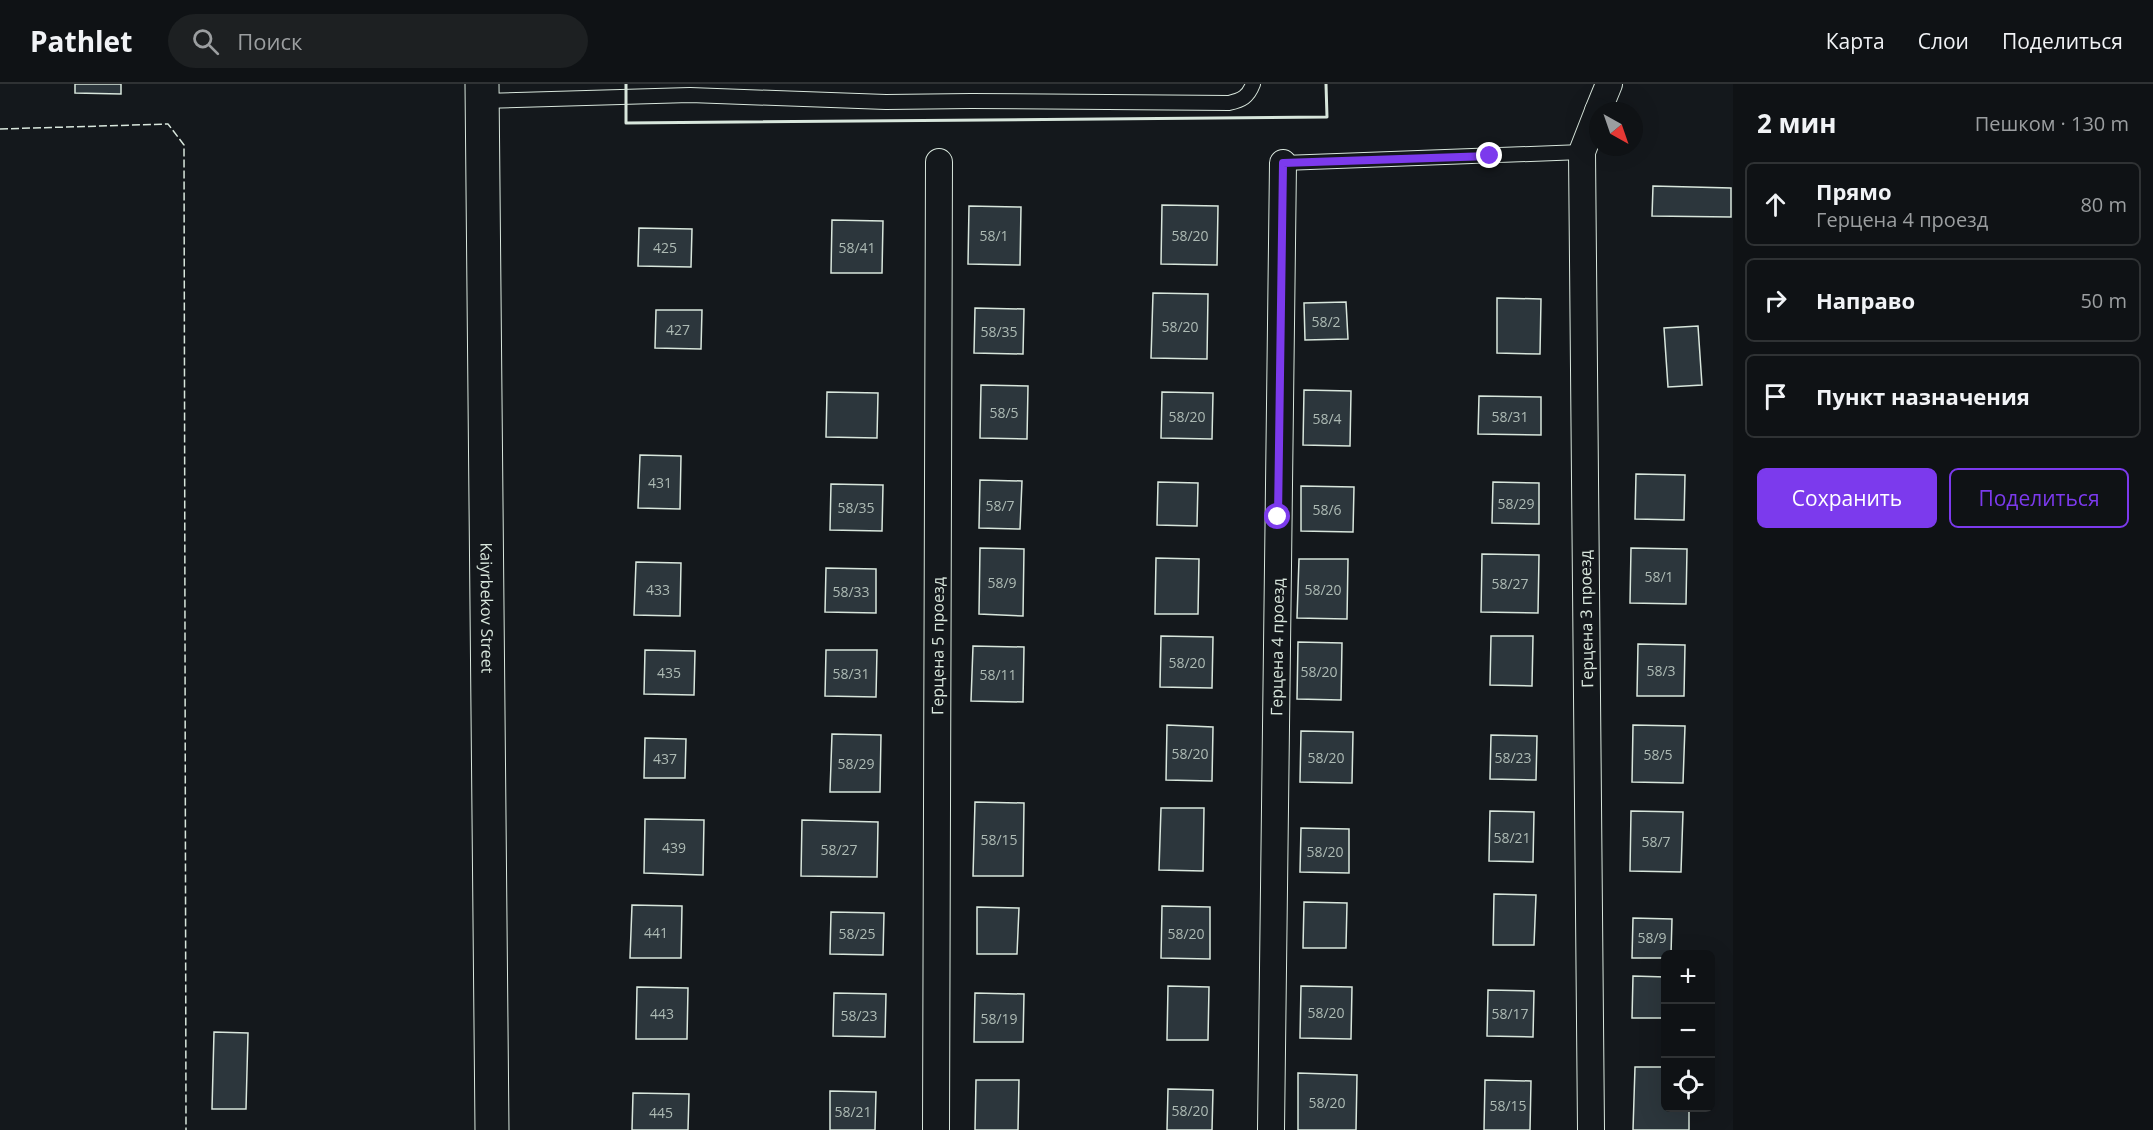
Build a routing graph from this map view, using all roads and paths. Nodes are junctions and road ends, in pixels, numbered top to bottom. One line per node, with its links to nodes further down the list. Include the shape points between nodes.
1 (1252, 84): 3 (lane, via 1243,99 1229,103 885,102)
2 (1609, 84): 6 (street, Герцена 3 проезд)
3 (602, 90): 4 (lane)
4 (535, 91): 5 (lane)
5 (482, 92): 11 (main road, Kaiyrbekov Street)
6 (1602, 102)
7 (1589, 134): 8 (street, Герцена 3 проезд)
8 (1582, 152): 10 (lane); 14 (street, Герцена 3 проезд)
9 (939, 162): 12 (street, Герцена 5 проезд)
10 (1283, 163): 13 (street, Герцена 4 проезд)
11 (492, 1130)
12 (936, 1130)
13 (1271, 1130)
14 (1591, 1130)

